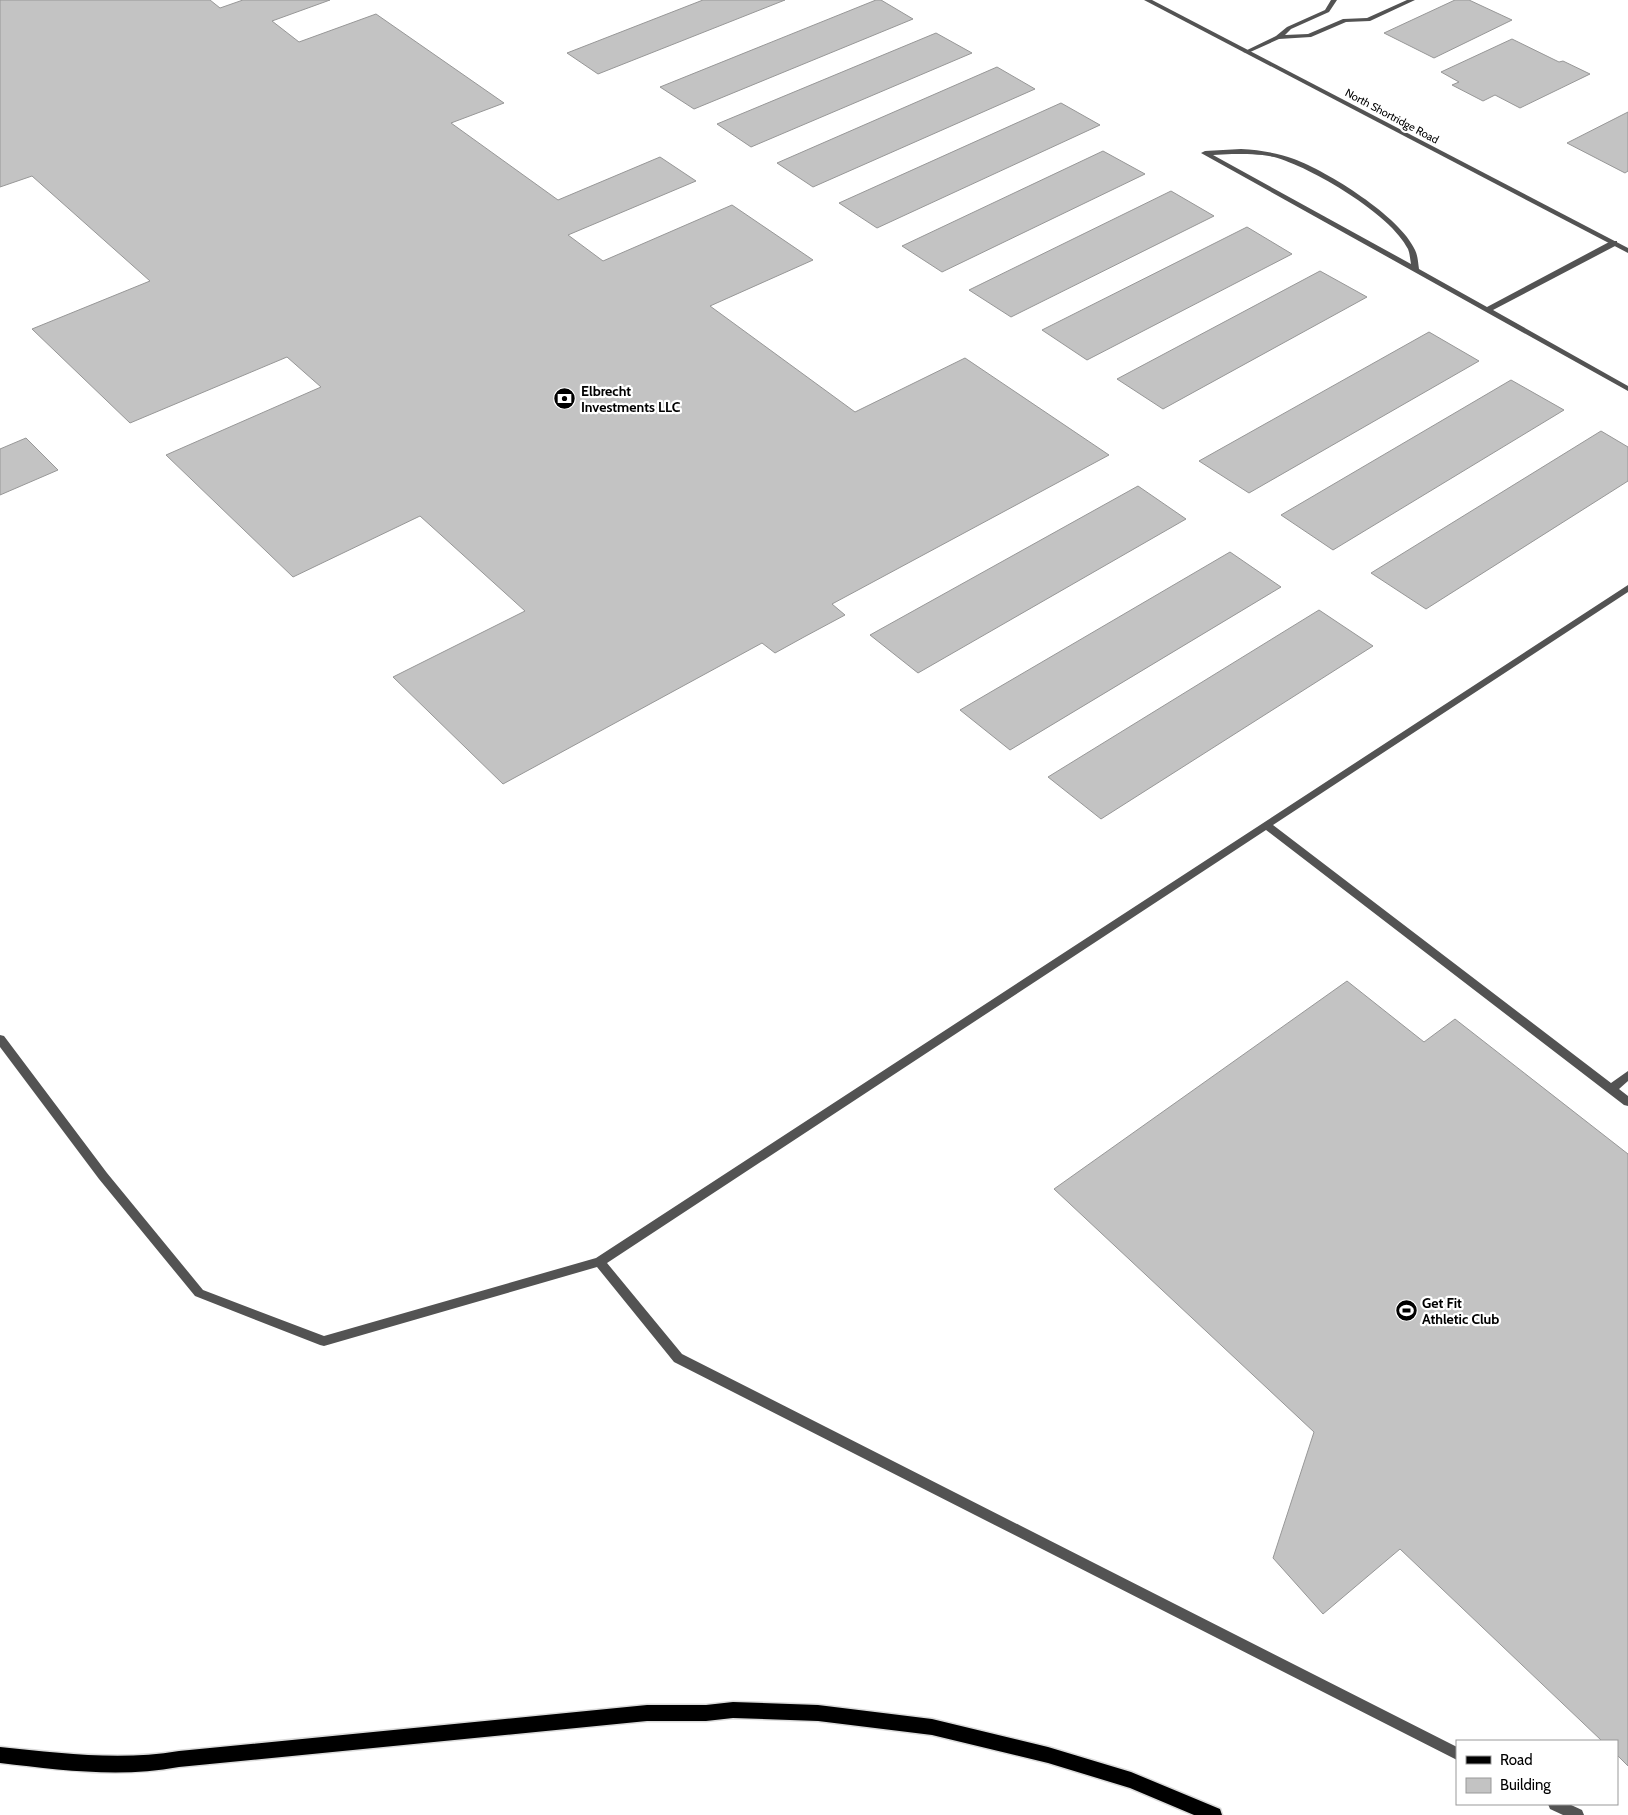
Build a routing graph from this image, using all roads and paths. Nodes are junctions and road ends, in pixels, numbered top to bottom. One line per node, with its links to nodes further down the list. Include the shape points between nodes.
1 (1147, 0): 5 (street, North Shortridge Road)
2 (1334, 0): 4 (street, via 1327,11 1289,28)
3 (1412, 0): 4 (street, via 1368,20 1345,20 1309,36)
4 (1278, 37): 5 (street)
5 (1246, 52): 6 (street, North Shortridge Road)
6 (1614, 243): 7 (street, North Shortridge Road); 9 (street)
7 (1628, 251)
8 (1415, 269): 8 (street, via 1411,249 1393,226 1323,175 1277,156 1229,151 1205,153); 9 (street)
9 (1487, 310): 10 (street)
10 (1628, 389)
11 (1628, 588): 12 (street)
12 (1266, 826): 15 (street); 17 (street)
13 (0, 1040): 17 (street, via 103,1176 199,1293 324,1341)
14 (1628, 1075): 15 (street)
15 (1611, 1089): 16 (street)
16 (1628, 1102)
17 (599, 1262): 18 (street, via 678,1358)
18 (1456, 1753)
19 (0, 1755): 21 (main road, via 63,1762 151,1764 648,1713 762,1710 818,1713 932,1727 991,1740 1131,1780)
20 (1557, 1805): 22 (street)
21 (1214, 1815)
22 (1577, 1815)

